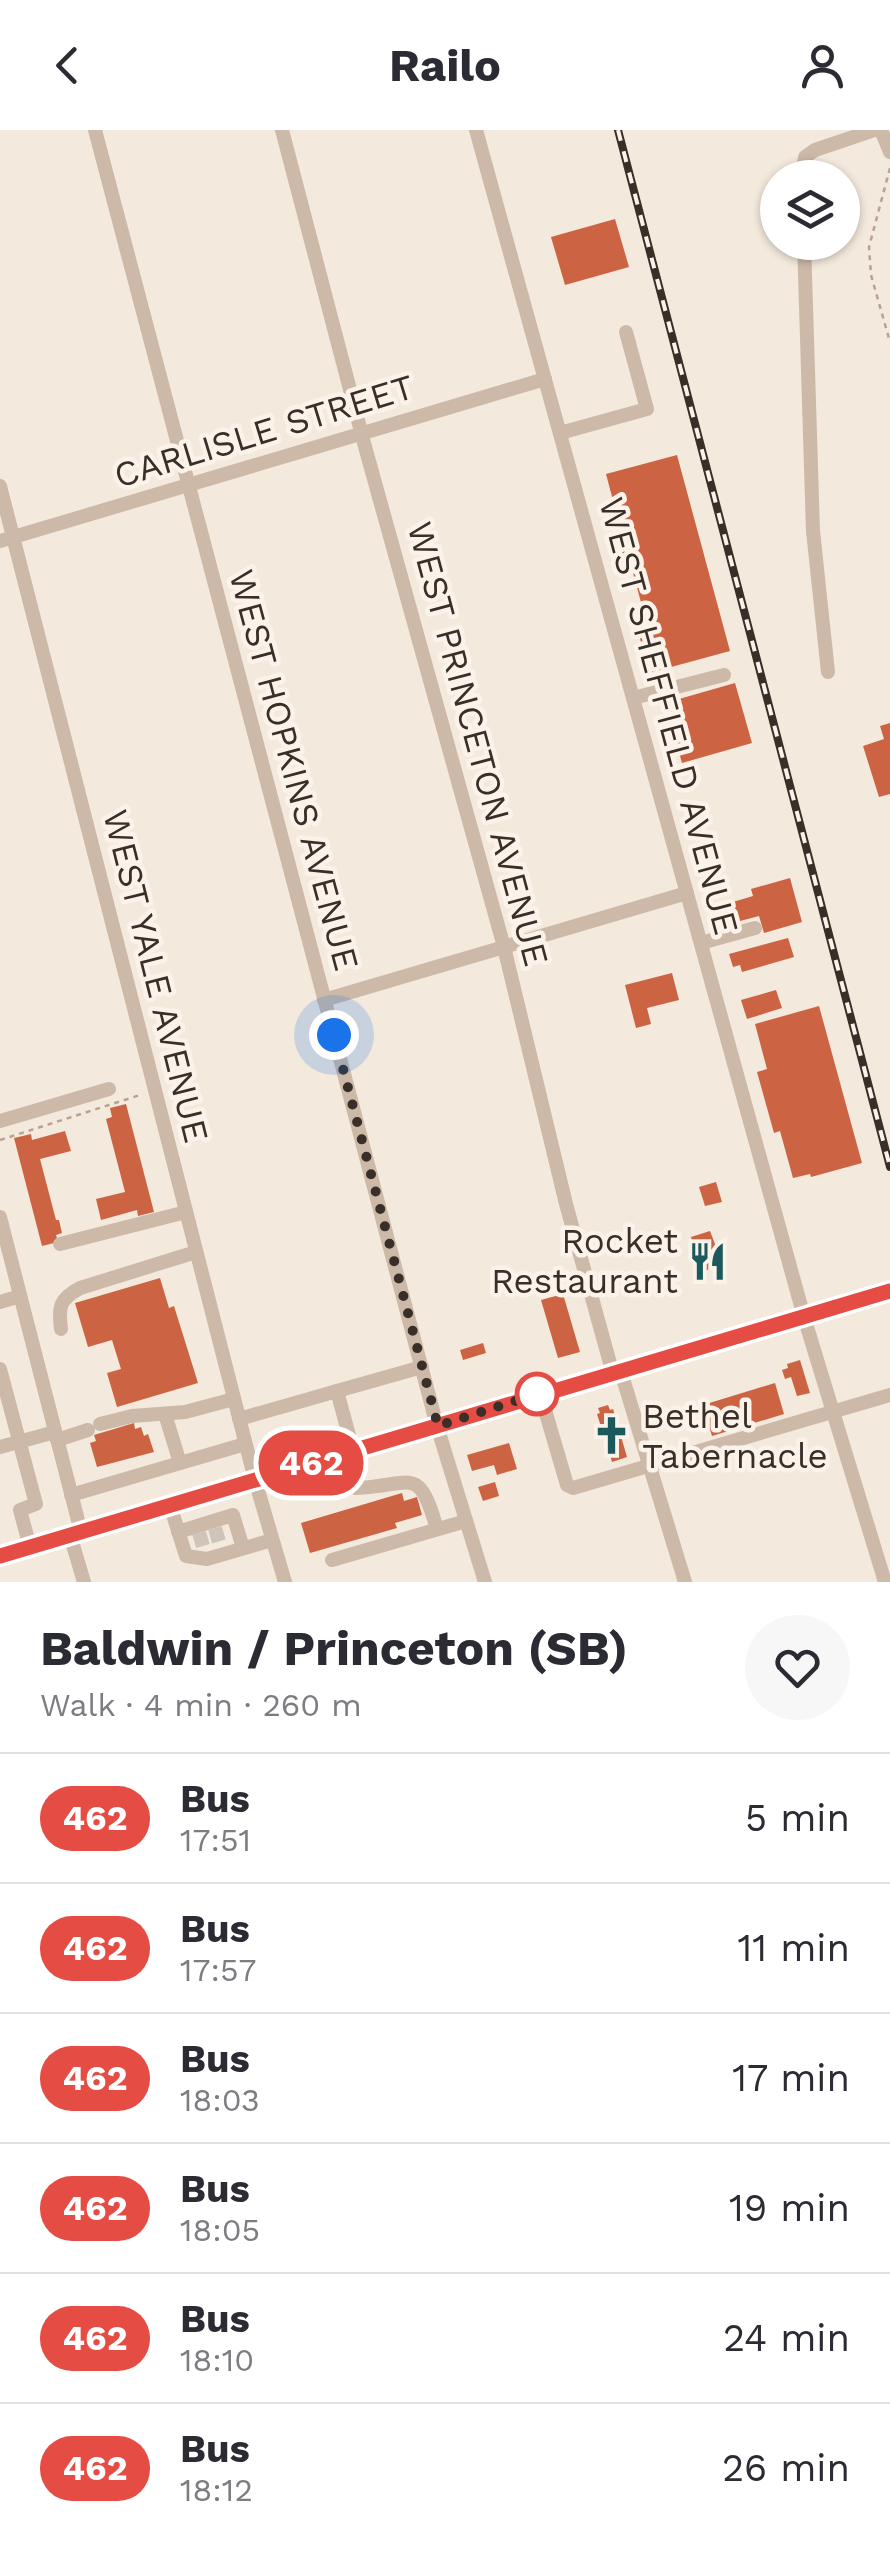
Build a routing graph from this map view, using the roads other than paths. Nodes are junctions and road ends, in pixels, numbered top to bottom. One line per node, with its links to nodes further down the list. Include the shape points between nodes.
1 (96, 130): 12 (street, WEST HOPKINS AVENUE)
2 (282, 130): 11 (street, WEST PRINCETON AVENUE)
3 (476, 130): 9 (street, WEST SHEFFIELD AVENUE)
4 (878, 130): 5 (street); 6 (street, via 815,150)
5 (890, 152)
6 (805, 160)
7 (805, 260): 15 (street, via 813,531)
8 (626, 332): 10 (street, via 647,409)
9 (545, 379): 10 (street, WEST SHEFFIELD AVENUE); 11 (street, CARLISLE STREET)
10 (560, 433): 17 (street, WEST SHEFFIELD AVENUE)
11 (361, 434): 12 (street, CARLISLE STREET); 21 (street, WEST PRINCETON AVENUE)
12 (187, 485): 14 (street, CARLISLE STREET); 22 (street, WEST HOPKINS AVENUE)
13 (0, 486): 14 (street, WEST YALE AVENUE)
14 (7, 539): 25 (street, WEST YALE AVENUE)
15 (828, 672)
16 (724, 675): 17 (street)
17 (633, 698): 18 (street, WEST SHEFFIELD AVENUE)
18 (687, 892): 20 (street, WEST SHEFFIELD AVENUE); 21 (street)
19 (754, 928): 20 (street)
20 (701, 944): 32 (street, WEST SHEFFIELD AVENUE)
21 (504, 947): 22 (street); 36 (street, WEST PRINCETON AVENUE, via 566,1204)
22 (324, 1000): 34 (street, WEST HOPKINS AVENUE)
23 (109, 1089): 24 (street)
24 (0, 1121)
25 (186, 1212): 27 (street); 28 (street, WEST YALE AVENUE)
26 (0, 1217): 30 (street)
27 (60, 1244)
28 (196, 1252): 33 (street, via 64,1297); 40 (street, WEST YALE AVENUE)
29 (890, 1291): 32 (main road)
30 (20, 1296): 31 (street); 45 (street)
31 (0, 1302)
32 (804, 1317): 36 (main road); 41 (street, WEST SHEFFIELD AVENUE)
33 (61, 1328)
34 (422, 1367): 37 (street); 44 (street, WEST HOPKINS AVENUE)
35 (0, 1369): 46 (street)
36 (617, 1373): 38 (main road); 51 (street, WEST PRINCETON AVENUE)
37 (337, 1391): 43 (street); 49 (street)
38 (540, 1393): 44 (main road); 51 (street, via 570,1488)
39 (890, 1395): 41 (street)
40 (234, 1399): 42 (street); 43 (street, WEST YALE AVENUE)
41 (834, 1412): 51 (street); 69 (street, WEST SHEFFIELD AVENUE)
42 (166, 1414): 45 (street); 50 (street)
43 (239, 1419): 47 (street, WEST YALE AVENUE)
44 (438, 1426): 49 (main road); 55 (street, WEST HOPKINS AVENUE)
45 (56, 1436): 46 (street); 53 (street)
46 (19, 1442): 48 (street); 61 (street, via 36,1504 20,1510)
47 (245, 1444): 50 (street); 52 (street, WEST YALE AVENUE)
48 (0, 1447)
49 (349, 1452): 52 (main road); 56 (street, via 356,1488 404,1481 422,1487)
50 (180, 1463): 53 (street)
51 (650, 1467): 68 (street, WEST PRINCETON AVENUE)
52 (255, 1480): 54 (main road); 60 (street, WEST YALE AVENUE)
53 (71, 1494): 58 (street)
54 (170, 1506): 57 (street); 58 (main road)
55 (466, 1521): 56 (street); 67 (street, WEST HOPKINS AVENUE)
56 (437, 1529): 64 (street)
57 (178, 1532): 59 (street); 59 (street, via 186,1556)
58 (76, 1534): 61 (main road); 65 (street)
59 (209, 1539): 62 (street); 62 (street, via 233,1515)
60 (272, 1540): 62 (street); 66 (street, WEST YALE AVENUE)
61 (30, 1547): 63 (main road)
62 (243, 1548)
63 (0, 1556)
64 (332, 1560)
65 (84, 1582)
66 (284, 1582)
67 (485, 1582)
68 (685, 1582)
69 (885, 1582)

